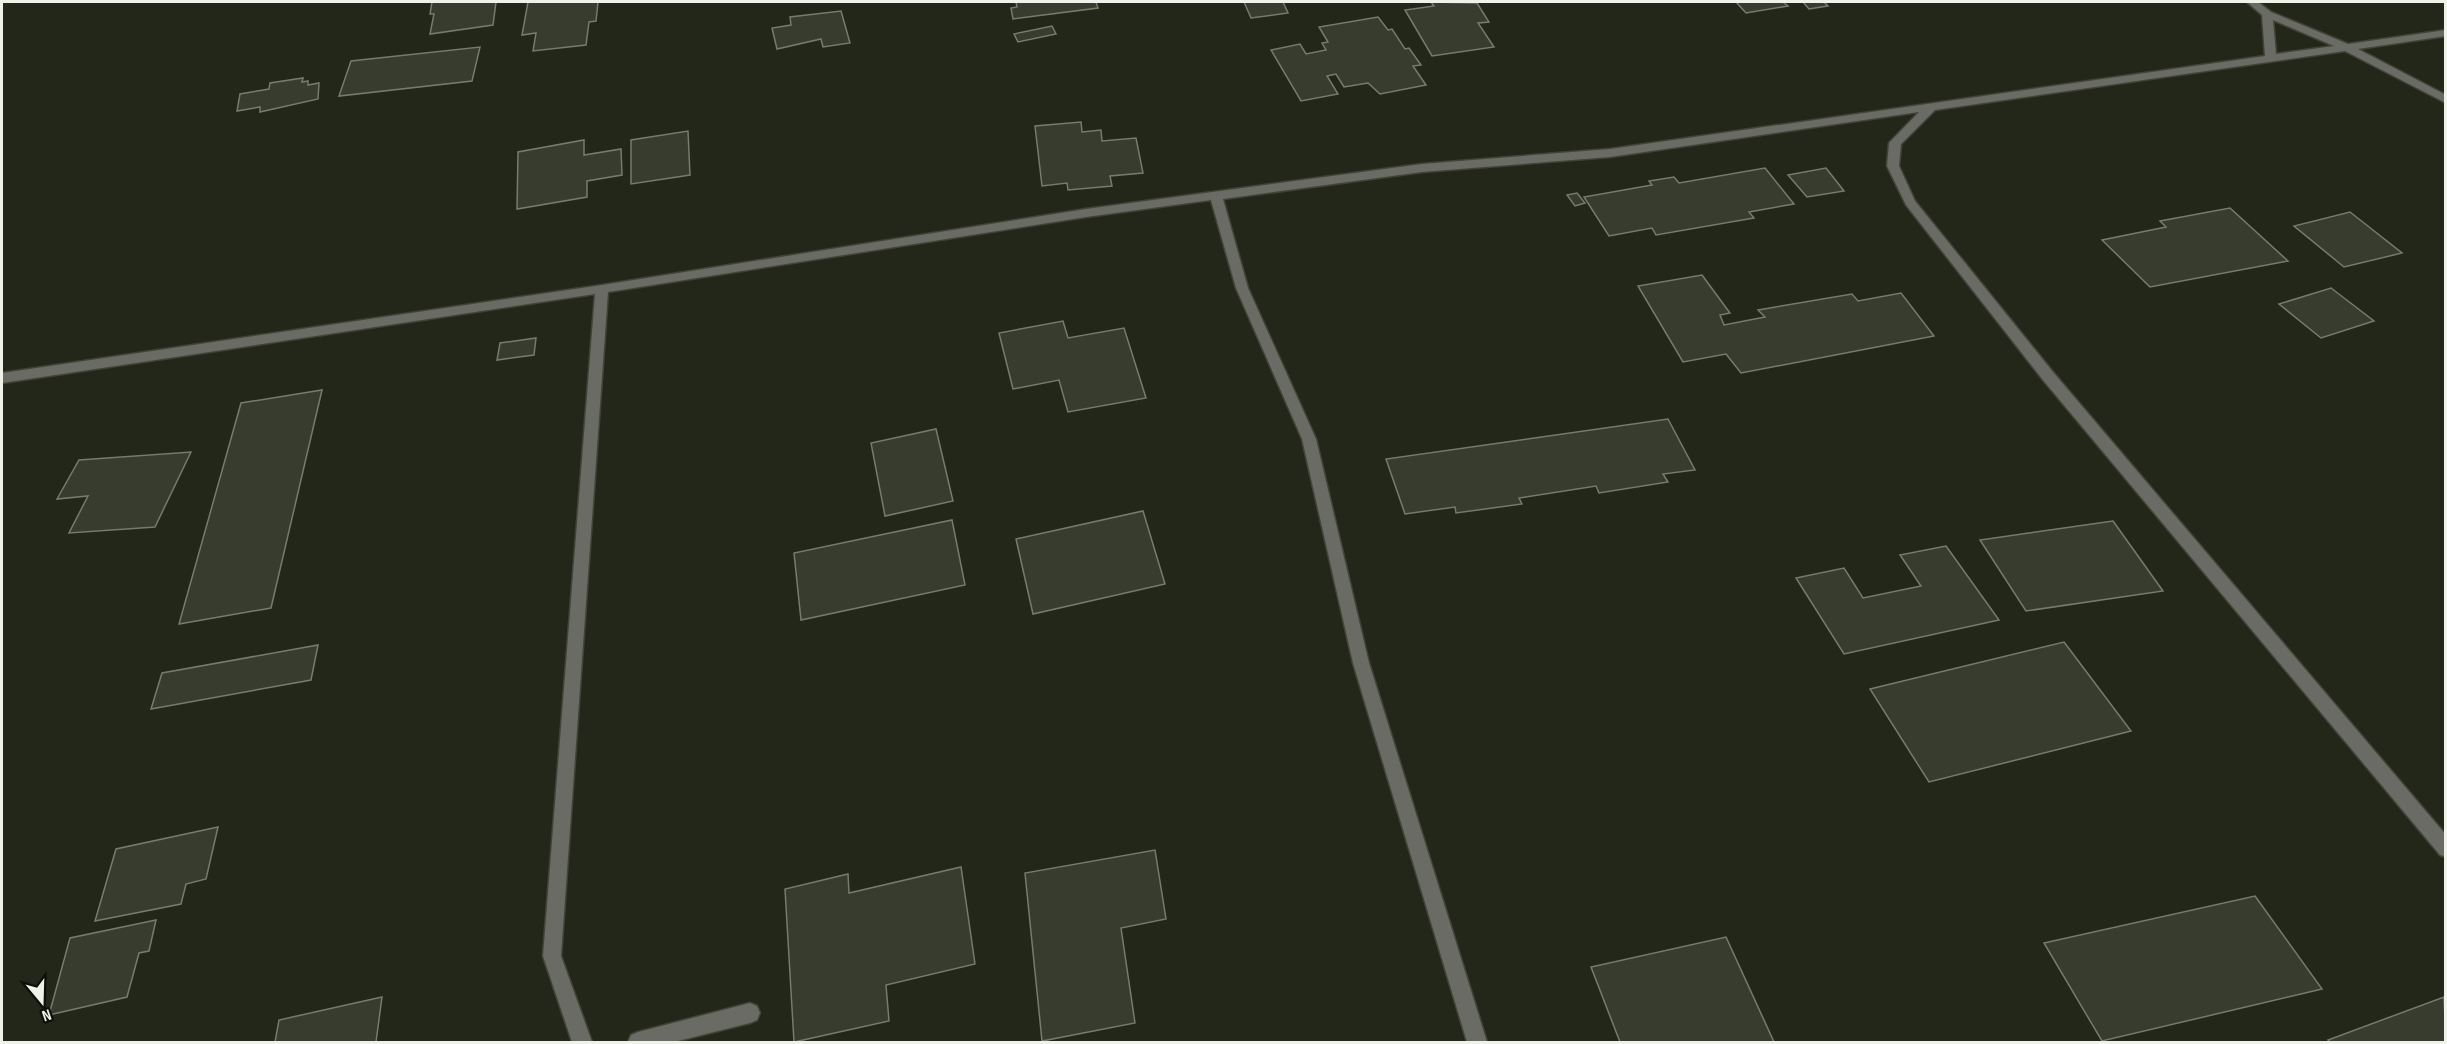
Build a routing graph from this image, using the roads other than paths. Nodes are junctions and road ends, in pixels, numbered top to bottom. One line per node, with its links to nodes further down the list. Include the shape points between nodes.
1 (2252, 2): 2 (street)
2 (2267, 14): 4 (street); 5 (street)
3 (2445, 33): 4 (street)
4 (2346, 47): 5 (street); 6 (street)
5 (2271, 57): 7 (street)
6 (2445, 100)
7 (1931, 107): 8 (street, via 1610,153 1422,168); 11 (street, via 1895,143 1893,166 1910,202 2048,376)
8 (1216, 196): 9 (street); 15 (street, via 1242,288 1309,439 1361,663)
9 (602, 289): 10 (street); 13 (street, via 552,956)
10 (2, 378)
11 (2445, 849)
12 (750, 1013): 14 (street)
13 (582, 1042)
14 (638, 1042)
15 (1477, 1042)

